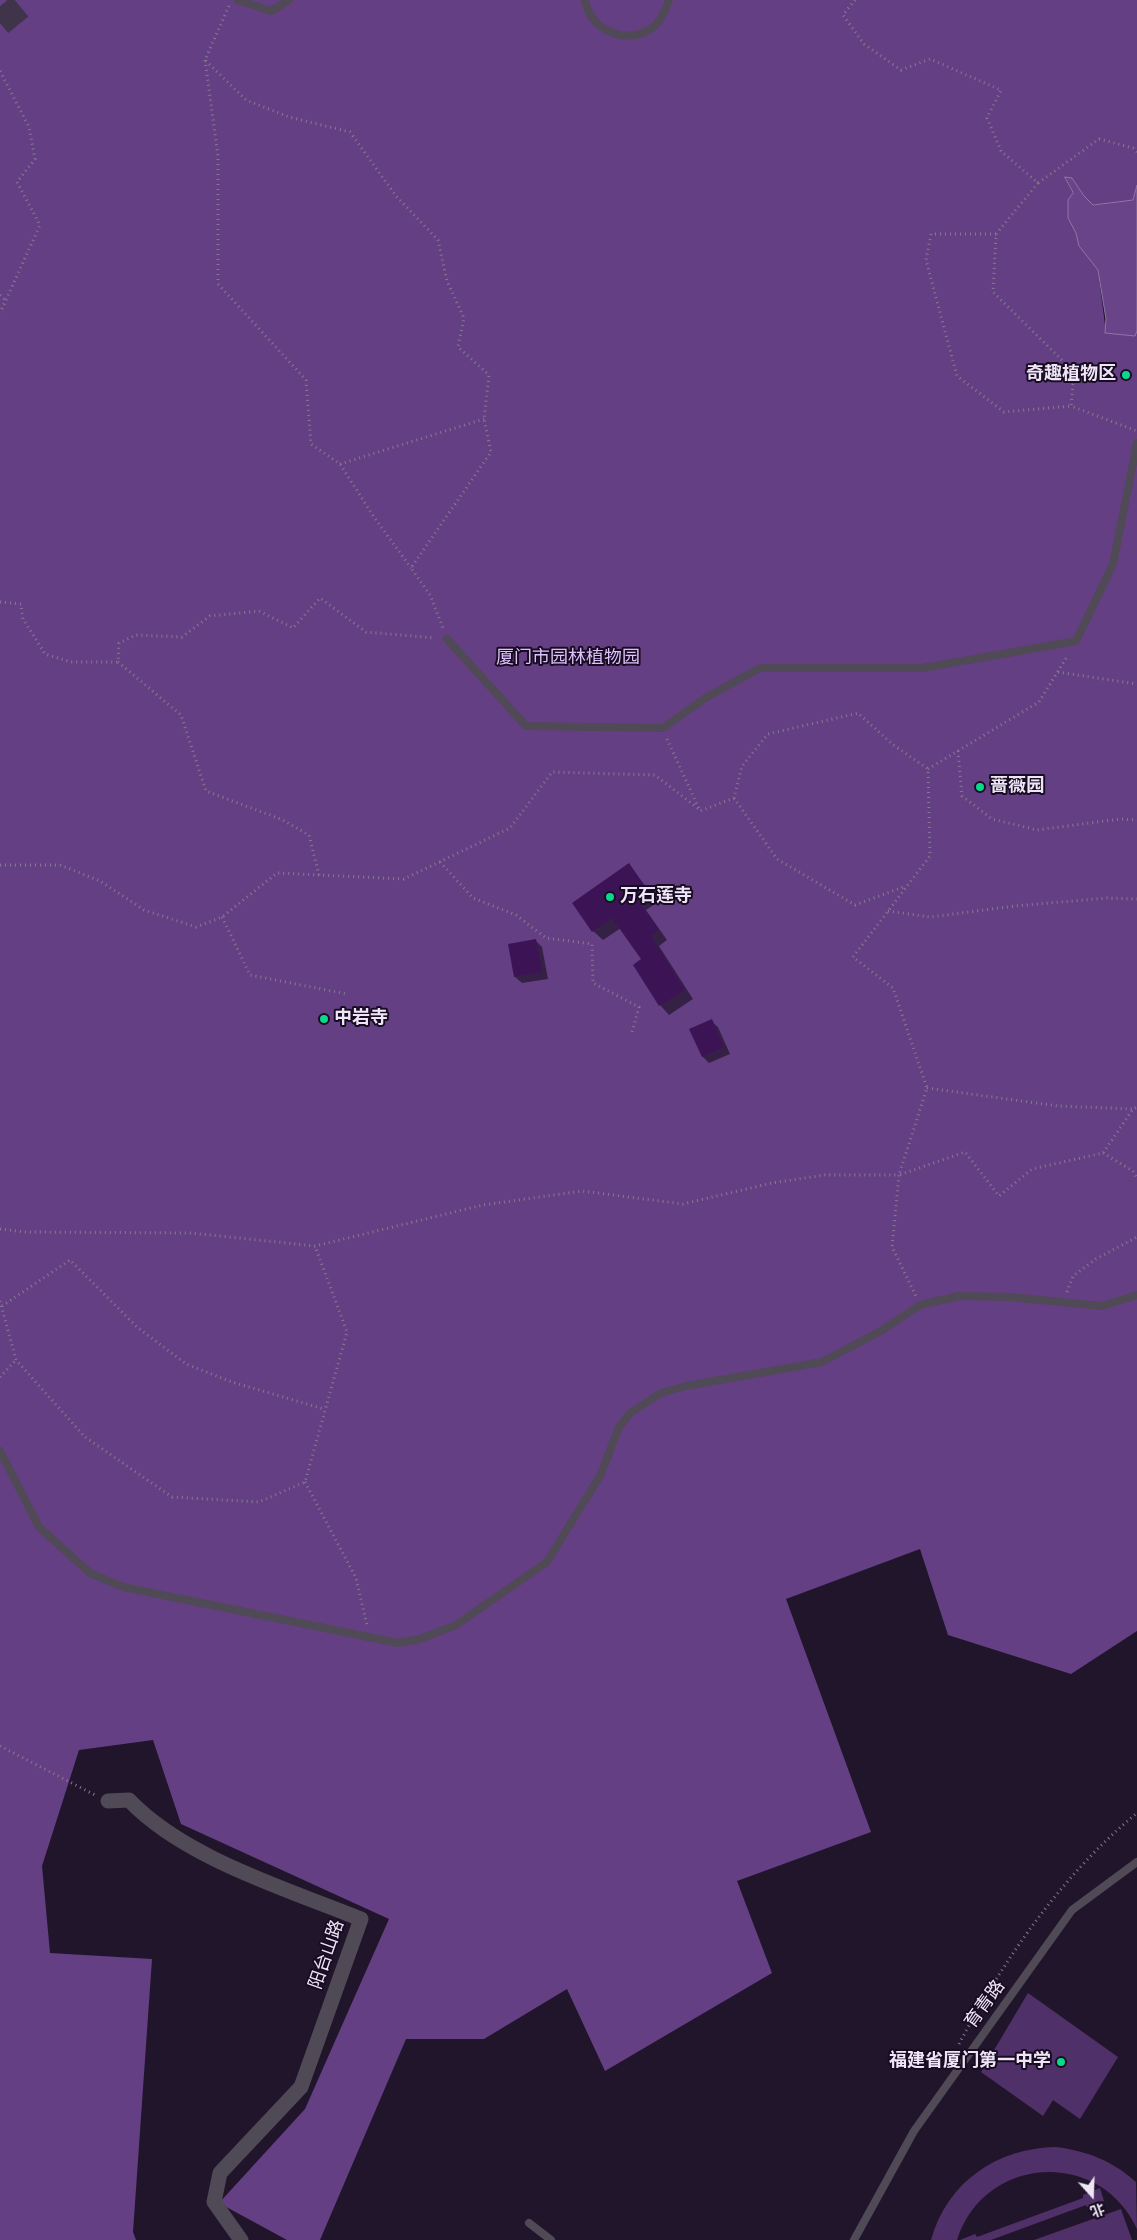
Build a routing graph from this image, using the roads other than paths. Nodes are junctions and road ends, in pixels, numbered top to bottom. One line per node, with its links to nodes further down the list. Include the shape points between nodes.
1 (238, 0): 2 (lane, via 271,11)
2 (289, 0)
3 (585, 0): 4 (lane, via 586,8 602,29 619,36 647,31 660,21)
4 (669, 0)
5 (1137, 444): 6 (lane, via 1113,564 1076,641 922,668 760,668 707,697 663,728 526,726)
6 (448, 639)
7 (1137, 1295): 8 (lane, via 1102,1306 1010,1296 959,1296 920,1305 879,1332 822,1362 686,1386 655,1396 630,1413 619,1427 601,1474 547,1562 456,1625 420,1639 398,1643 123,1587 90,1573 39,1527)
8 (0, 1451)
9 (108, 1801): 12 (street, 阳台山路, via 129,1800 184,1843 361,1919 301,2087 220,2173 214,2202)
10 (1137, 1862): 14 (lane, 育青路, via 1072,1910 914,2132)
11 (529, 2224): 13 (lane)
12 (241, 2240)
13 (551, 2240)
14 (854, 2240)

